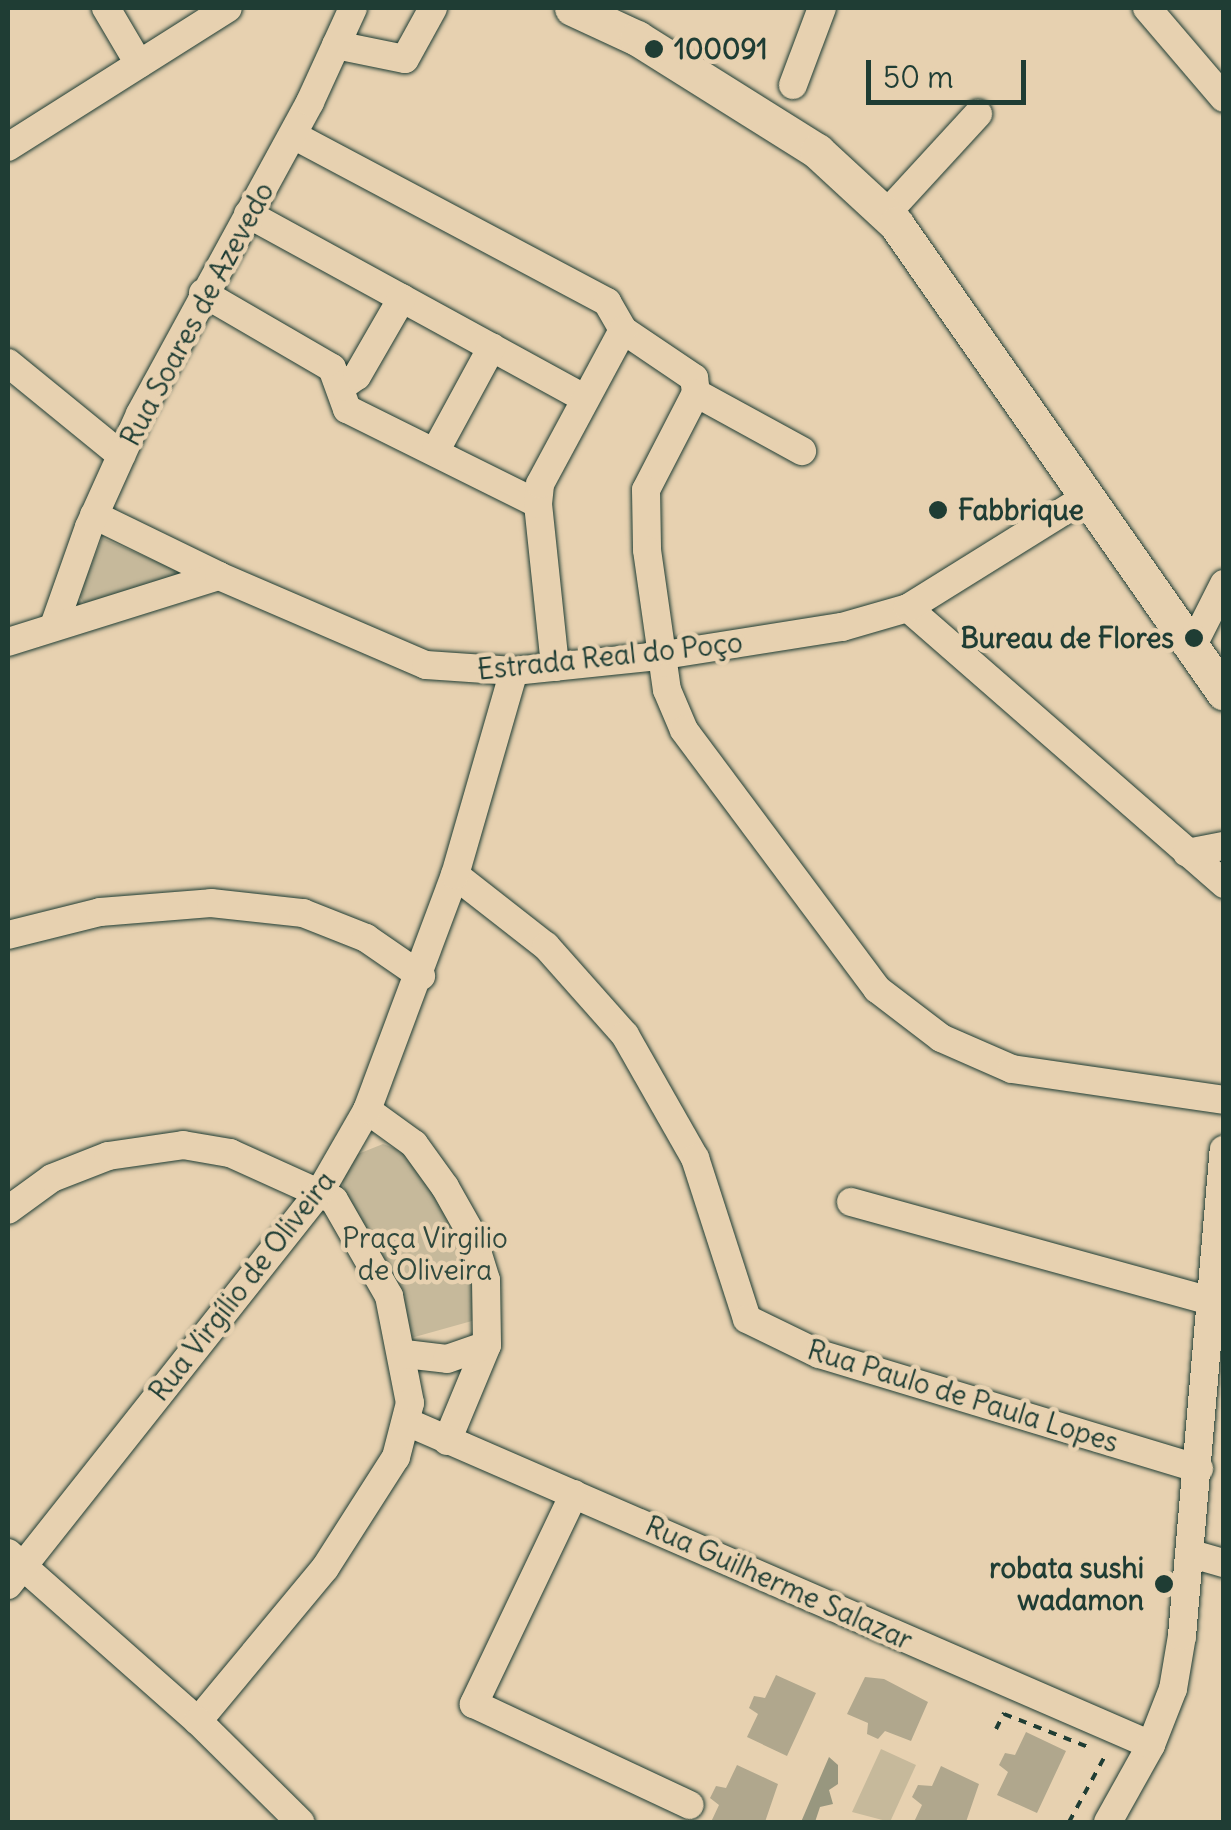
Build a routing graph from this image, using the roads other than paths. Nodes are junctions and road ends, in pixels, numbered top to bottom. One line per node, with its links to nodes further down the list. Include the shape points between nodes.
1 (106, 8): 9 (street)
2 (228, 8): 9 (street)
3 (353, 8): 8 (street, Rua Soares de Azevedo)
4 (433, 8): 8 (street, via 405,60)
5 (572, 8): 16 (main road, via 817,151)
6 (822, 8): 10 (street)
7 (1147, 8): 11 (street)
8 (336, 45): 13 (street, Rua Soares de Azevedo)
9 (139, 64): 14 (street)
10 (793, 85)
11 (1224, 98)
12 (978, 114): 16 (street)
13 (293, 135): 15 (street, Rua Soares de Azevedo); 19 (street, via 607,302)
14 (8, 147)
15 (248, 214): 17 (street, Rua Soares de Azevedo); 18 (street)
16 (886, 214): 28 (main road)
17 (203, 293): 22 (street, via 332,368); 27 (street, Rua Soares de Azevedo)
18 (402, 298): 20 (street); 22 (street, via 358,376)
19 (623, 330): 23 (street, via 691,375); 24 (street)
20 (492, 347): 24 (street); 25 (street)
21 (8, 363): 27 (street)
22 (341, 386): 25 (street, via 347,408)
23 (696, 393): 26 (street); 37 (street, via 646,490)
24 (584, 398): 29 (street, via 540,484)
25 (436, 450): 29 (street)
26 (802, 451)
27 (122, 455): 30 (street, Rua Soares de Azevedo)
28 (1086, 497): 33 (street, Estrada Real do Poço); 36 (main road)
29 (538, 504): 38 (street)
30 (94, 515): 31 (street, Estrada Real do Poço); 34 (street, Rua Soares de Azevedo)
31 (219, 576): 34 (street); 39 (street, Estrada Real do Poço, via 426,665)
32 (1224, 584): 36 (street)
33 (908, 608): 37 (street, Estrada Real do Poço, via 842,627); 42 (street)
34 (54, 626): 35 (street)
35 (8, 642)
36 (1192, 647): 40 (main road)
37 (658, 656): 38 (street, Estrada Real do Poço); 47 (street, via 684,730 877,989 942,1038 1012,1070)
38 (555, 667): 39 (street, Estrada Real do Poço)
39 (514, 671): 43 (street, Rua Virgílio de Oliveira)
40 (1224, 693)
41 (1224, 846): 42 (street)
42 (1187, 852): 44 (street)
43 (455, 875): 46 (street, Rua Virgílio de Oliveira); 58 (street, Rua Paulo de Paula Lopes, via 546,946 625,1035 695,1158 740,1305 760,1329 819,1354)
44 (1224, 884)
45 (8, 935): 46 (street, via 100,912 211,903 303,913 366,938)
46 (421, 976): 48 (street, Rua Virgílio de Oliveira)
47 (1224, 1100)
48 (368, 1110): 50 (street, Rua Virgílio de Oliveira); 54 (street, via 414,1144 472,1236 486,1280)
49 (1224, 1150): 53 (street)
50 (321, 1190): 52 (street, via 253,1160 183,1145 88,1161); 55 (street, via 345,1212 378,1268); 62 (street, Rua Virgílio de Oliveira)
51 (851, 1202): 53 (street)
52 (8, 1210)
53 (1212, 1302): 58 (street)
54 (487, 1345): 55 (street, via 447,1359); 57 (street)
55 (405, 1354): 56 (street)
56 (407, 1422): 57 (street, Rua Guilherme Salazar); 63 (street, via 359,1522)
57 (447, 1441): 59 (street, Rua Guilherme Salazar)
58 (1199, 1469): 60 (street)
59 (574, 1494): 64 (street, Rua Guilherme Salazar); 65 (street, via 474,1704)
60 (1192, 1554): 61 (street); 64 (street, via 1173,1689)
61 (1224, 1564)
62 (13, 1568): 63 (street)
63 (198, 1722): 66 (street)
64 (1151, 1745): 67 (street)
65 (690, 1806)
66 (300, 1822)
67 (1108, 1822)

